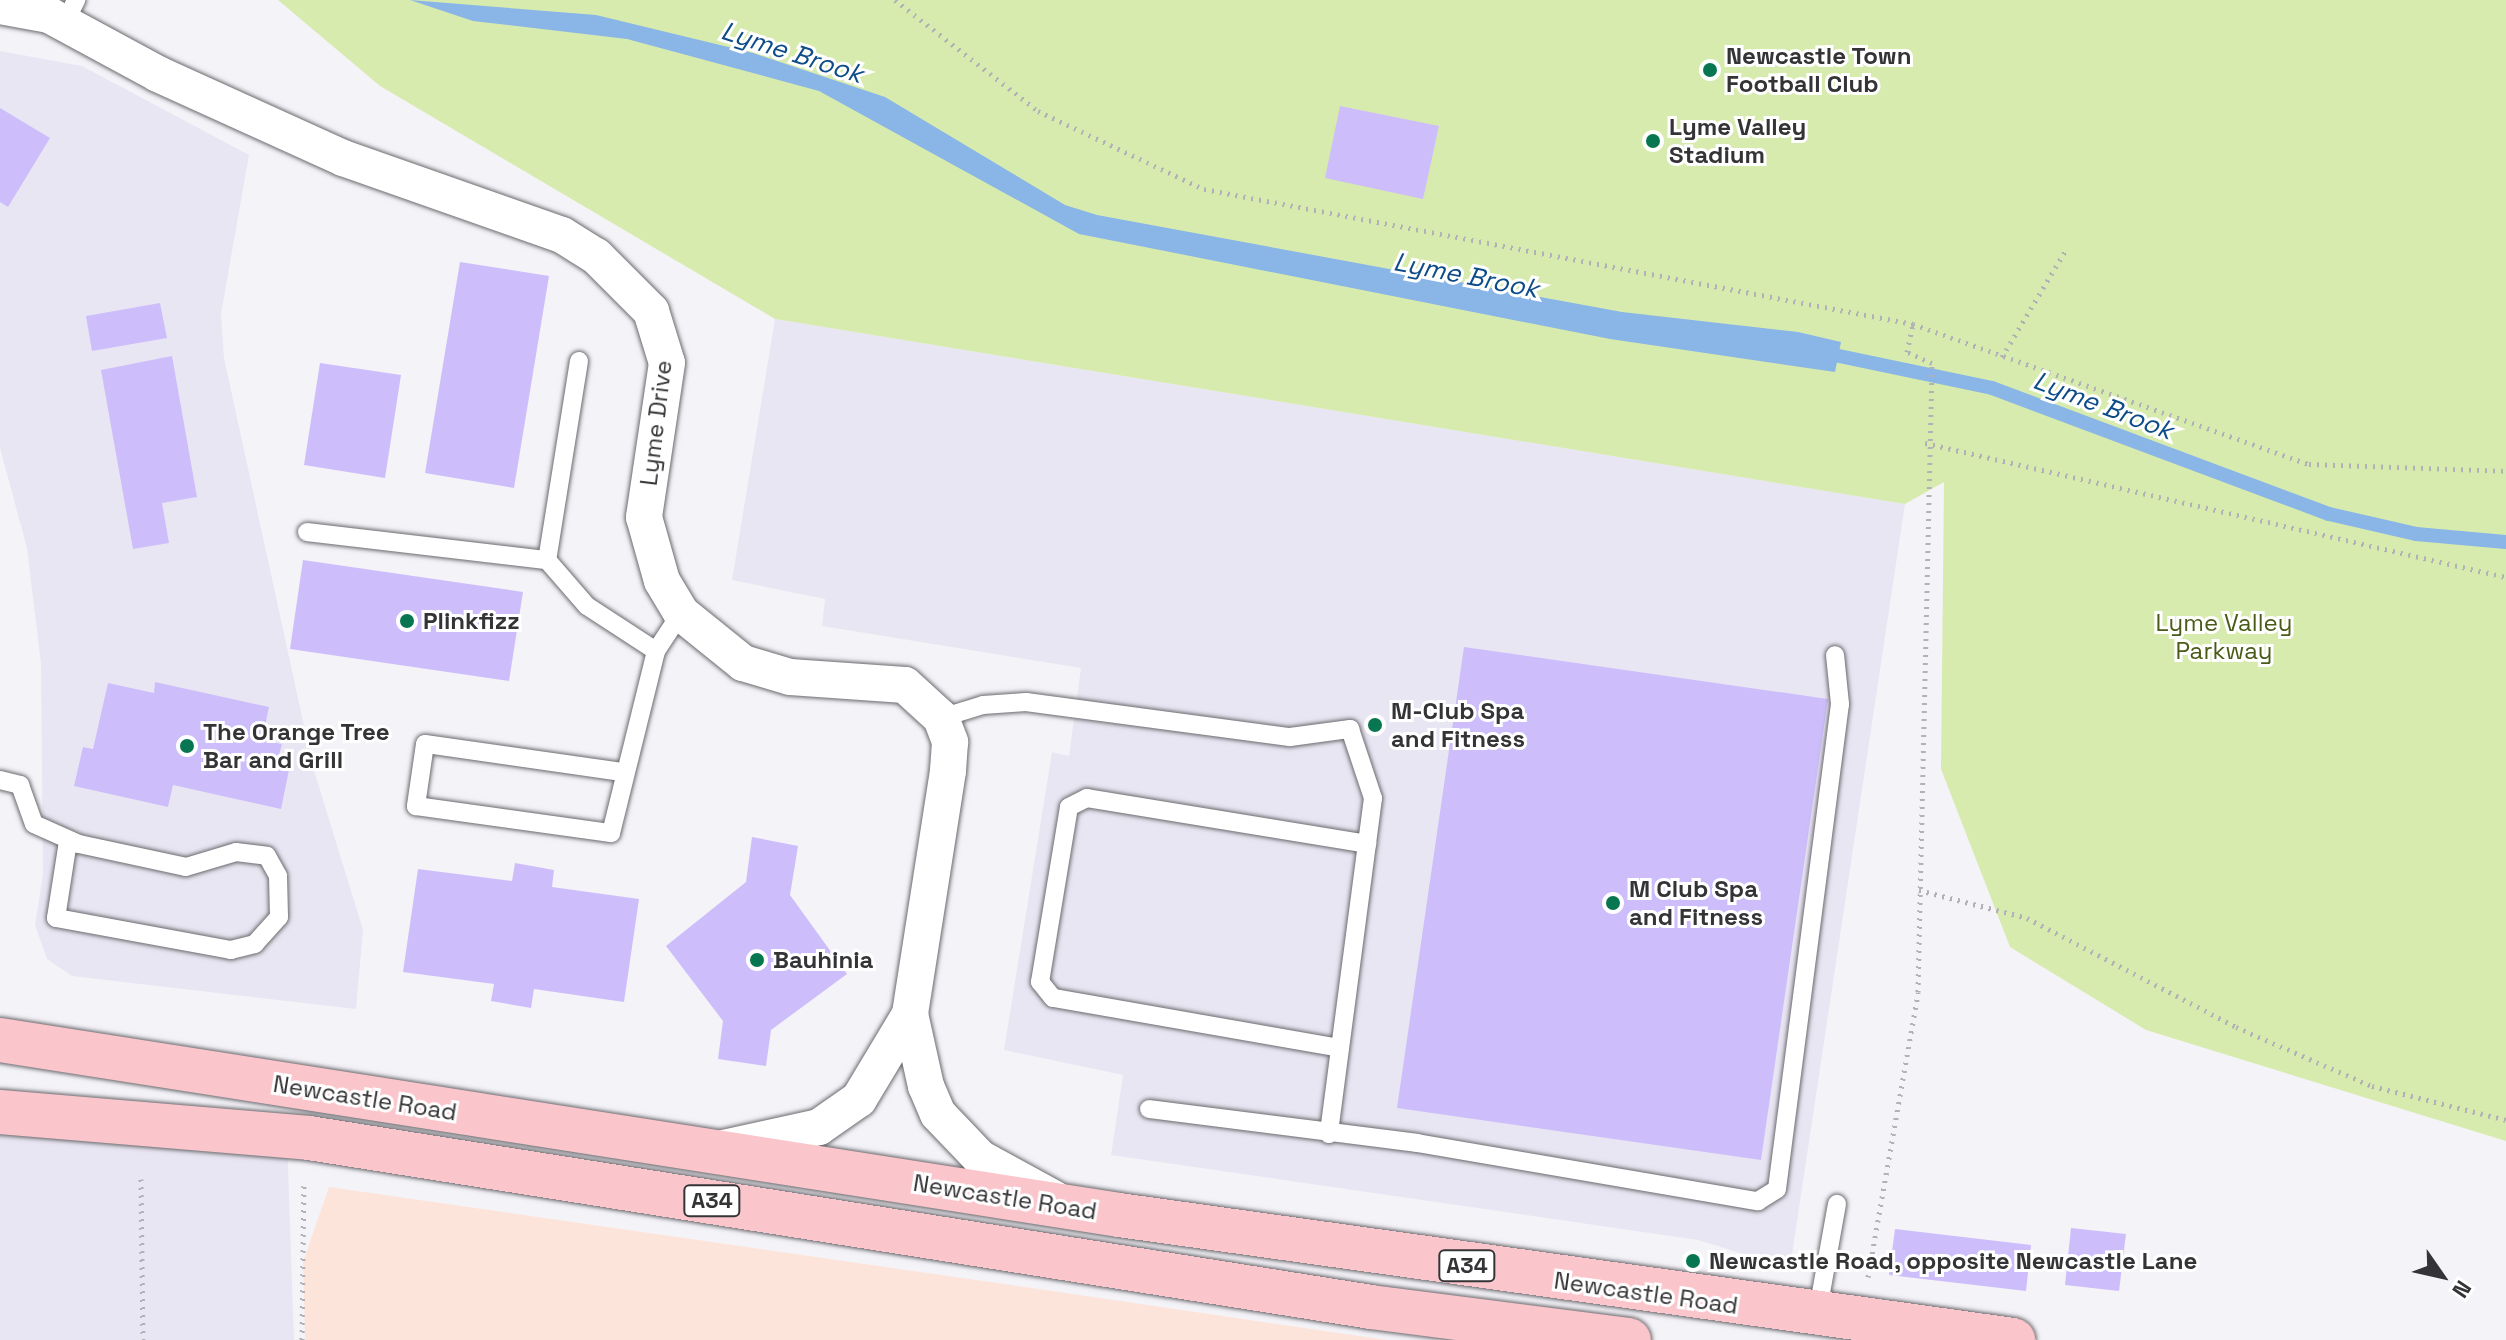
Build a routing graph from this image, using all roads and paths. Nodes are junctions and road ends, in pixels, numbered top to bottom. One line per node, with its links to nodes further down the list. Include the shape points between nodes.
1 (895, 0): 5 (path, via 1038,111 1204,189)
2 (0, 6): 3 (street, Lyme Drive)
3 (70, 12): 13 (street, Lyme Drive, via 343,158 562,235 623,280 662,336 667,363 644,517 649,550)
4 (2067, 248): 6 (path)
5 (1913, 324): 6 (path); 8 (path, via 1907,352 1932,363)
6 (2002, 357): 9 (path, via 2309,464)
7 (579, 361): 11 (lane)
8 (1925, 443): 12 (path); 21 (path)
9 (2506, 471)
10 (307, 532): 11 (lane)
11 (547, 560): 14 (lane, via 587,606)
12 (2506, 577)
13 (681, 613): 14 (lane); 16 (street, Lyme Drive, via 743,663 790,677 905,685)
14 (656, 651): 17 (lane)
15 (1835, 655): 28 (lane, via 1840,704 1785,1173 1777,1189 1758,1201)
16 (941, 718): 20 (lane, via 1026,702 1290,737 1350,729 1373,798); 22 (street, via 950,742 948,771)
17 (622, 772): 17 (lane, via 611,833 416,806 425,744)
18 (0, 780): 19 (lane, via 20,785 34,824)
19 (68, 841): 19 (lane, via 186,867 254,851 275,863 279,917 255,944 231,950 56,918)
20 (1367, 844): 24 (lane); 24 (lane, via 1078,802 1069,807 1040,982 1053,998)
21 (1919, 890): 27 (path, via 2027,918 2236,1027 2372,1086); 35 (path, via 1918,992)
22 (910, 1014): 30 (street, via 859,1099 819,1127); 32 (street, via 938,1114 980,1158)
23 (0, 1040): 30 (highway, Newcastle Road / A34)
24 (1340, 1048): 28 (lane)
25 (1149, 1109): 28 (lane)
26 (0, 1112): 29 (highway, Newcastle Road / A34)
27 (2506, 1120)
28 (1329, 1134)
29 (309, 1138): 37 (path, via 298,1236); 38 (highway, Newcastle Road / A34, via 1371,1307)
30 (707, 1152): 32 (highway, Newcastle Road / A34)
31 (141, 1179): 36 (path)
32 (1065, 1204): 34 (highway, Newcastle Road / A34)
33 (1837, 1204): 34 (lane)
34 (1816, 1318): 35 (highway, Newcastle Road / A34)
35 (1859, 1324): 39 (highway, Newcastle Road / A34)
36 (143, 1340)
37 (302, 1340)
38 (1629, 1340)
39 (2013, 1340)

